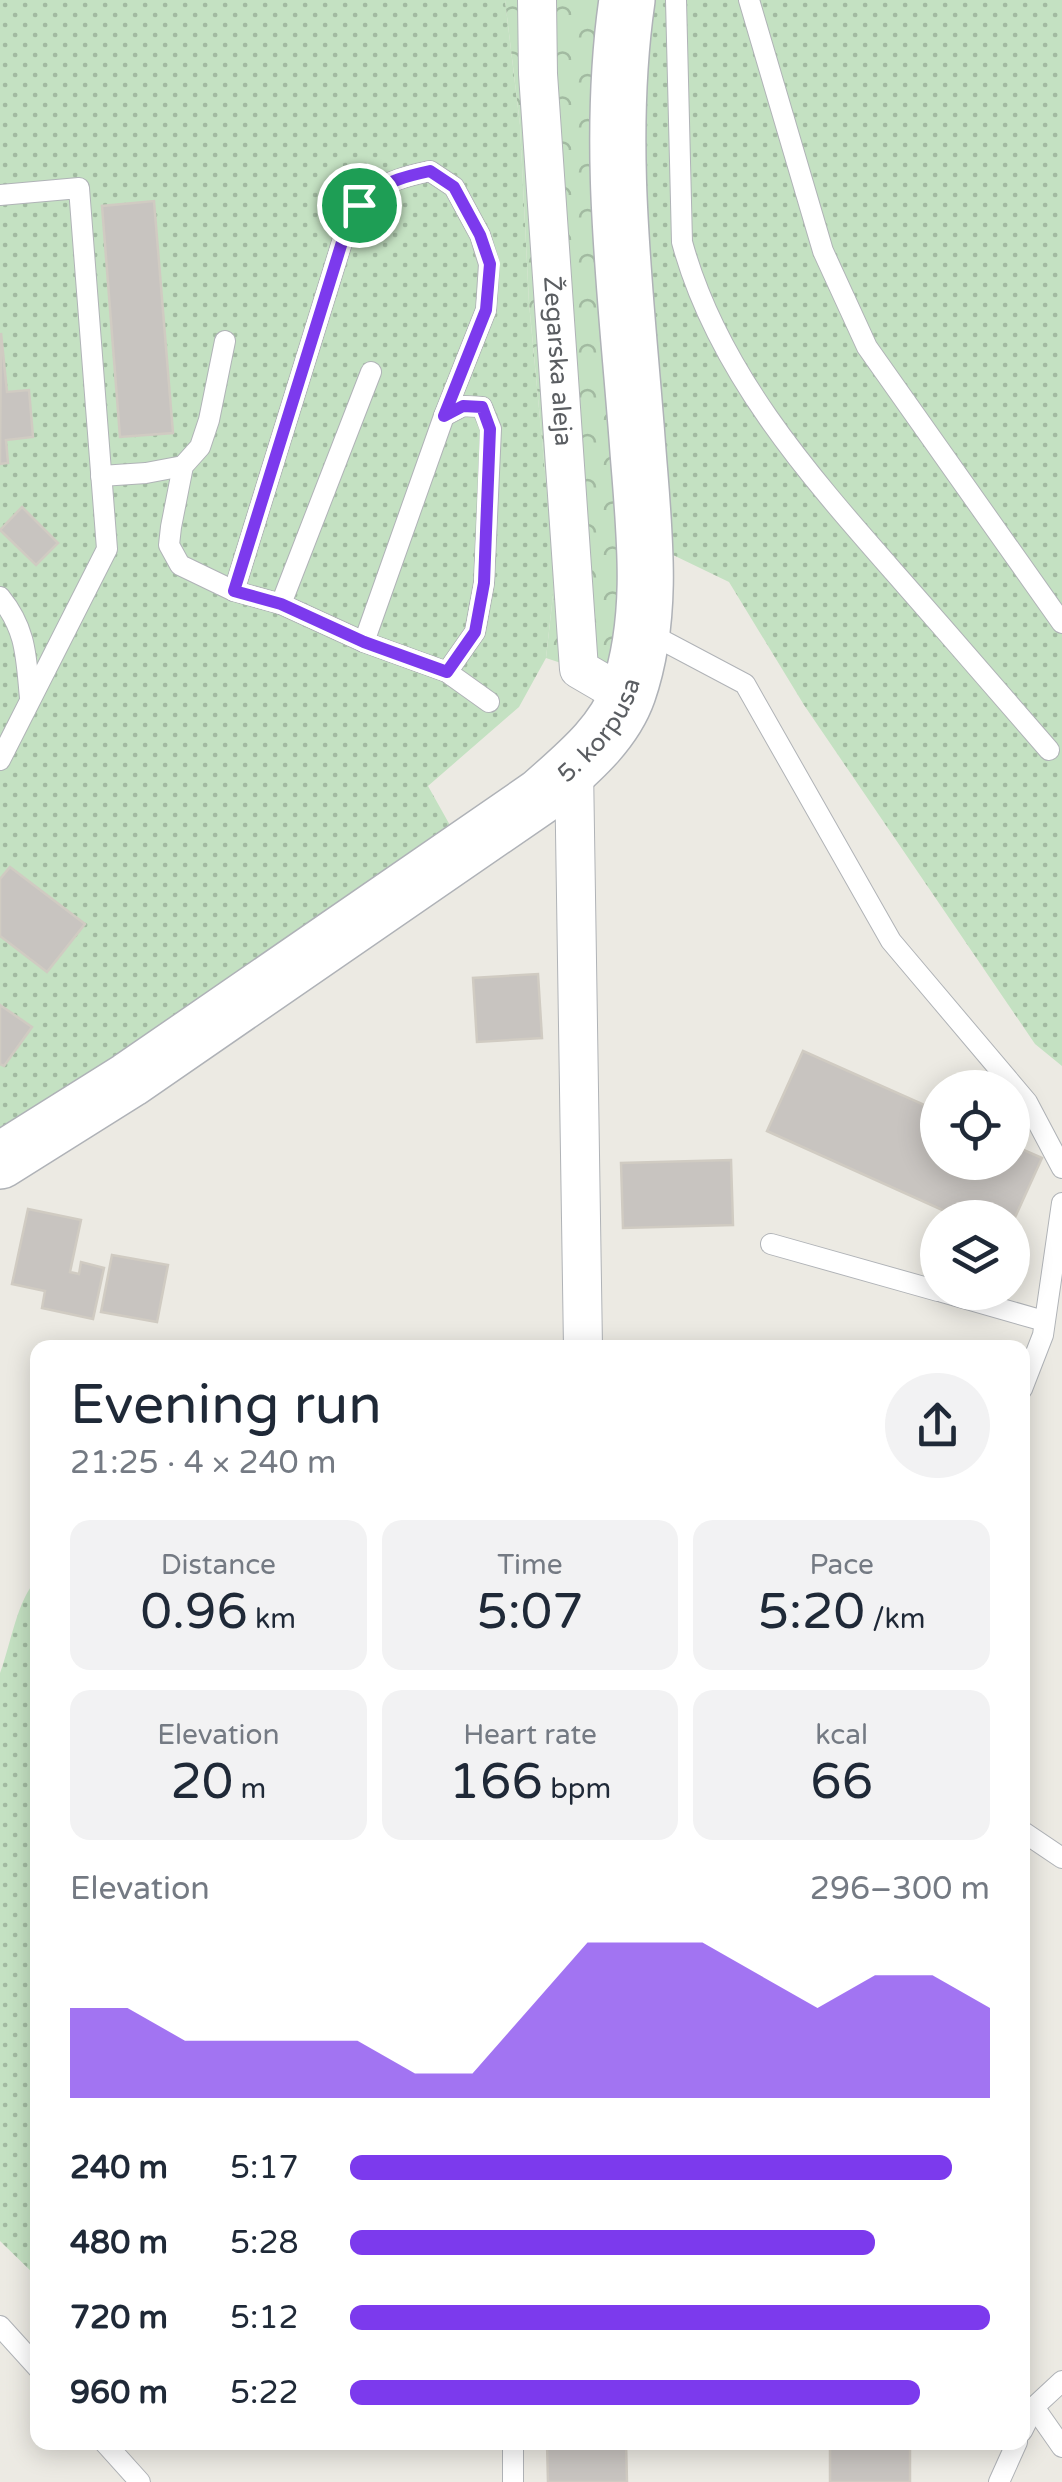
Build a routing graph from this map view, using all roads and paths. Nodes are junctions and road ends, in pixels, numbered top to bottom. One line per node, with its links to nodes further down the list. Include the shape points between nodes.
1 (537, 0): 18 (street, Žegarska aleja, via 580,669)
2 (627, 0): 15 (street, 5. korpusa, via 616,148 644,541)
3 (676, 0): 21 (lane, via 682,242 726,347 774,429)
4 (749, 0): 14 (lane, via 823,251 867,347)
5 (0, 195): 10 (lane, via 79,188)
6 (225, 341): 9 (lane, via 200,447)
7 (371, 372): 13 (lane)
8 (444, 416): 11 (lane, via 486,310 490,264 454,187 430,171 392,180 359,205 343,239); 16 (lane); 17 (lane, via 463,406 482,407 490,429 484,583 475,632)
9 (183, 466): 10 (lane); 11 (lane, via 169,545 180,565)
10 (101, 476): 19 (lane, via 106,549)
11 (234, 591): 13 (lane)
12 (0, 597): 19 (lane, via 16,616)
13 (281, 604): 16 (lane)
14 (1062, 623)
15 (644, 630): 18 (street, 5. korpusa); 25 (lane, via 744,684 891,941 1027,1102)
16 (364, 642): 17 (lane)
17 (447, 672): 20 (lane)
18 (627, 696): 23 (street, 5. korpusa)
19 (30, 700): 22 (lane)
20 (489, 702)
21 (1049, 750)
22 (0, 760)
23 (574, 767): 24 (street, 5. korpusa, via 465,852); 31 (street)
24 (0, 1161)
25 (1062, 1168)
26 (1062, 1203): 30 (lane)
27 (771, 1244): 28 (lane)
28 (920, 1286)
29 (1002, 1310): 30 (lane)
30 (1044, 1322): 32 (lane)
31 (583, 1340)
32 (1030, 1367)
33 (1030, 1836): 34 (lane)
34 (1062, 1858)
35 (0, 2326): 36 (lane)
36 (30, 2359)
37 (1062, 2381): 38 (lane)
38 (1034, 2407): 39 (lane); 40 (lane)
39 (1030, 2415)
40 (1062, 2446)
41 (111, 2450): 44 (lane)
42 (513, 2450): 45 (lane)
43 (1013, 2450): 46 (lane)
44 (140, 2482)
45 (513, 2482)
46 (999, 2482)

